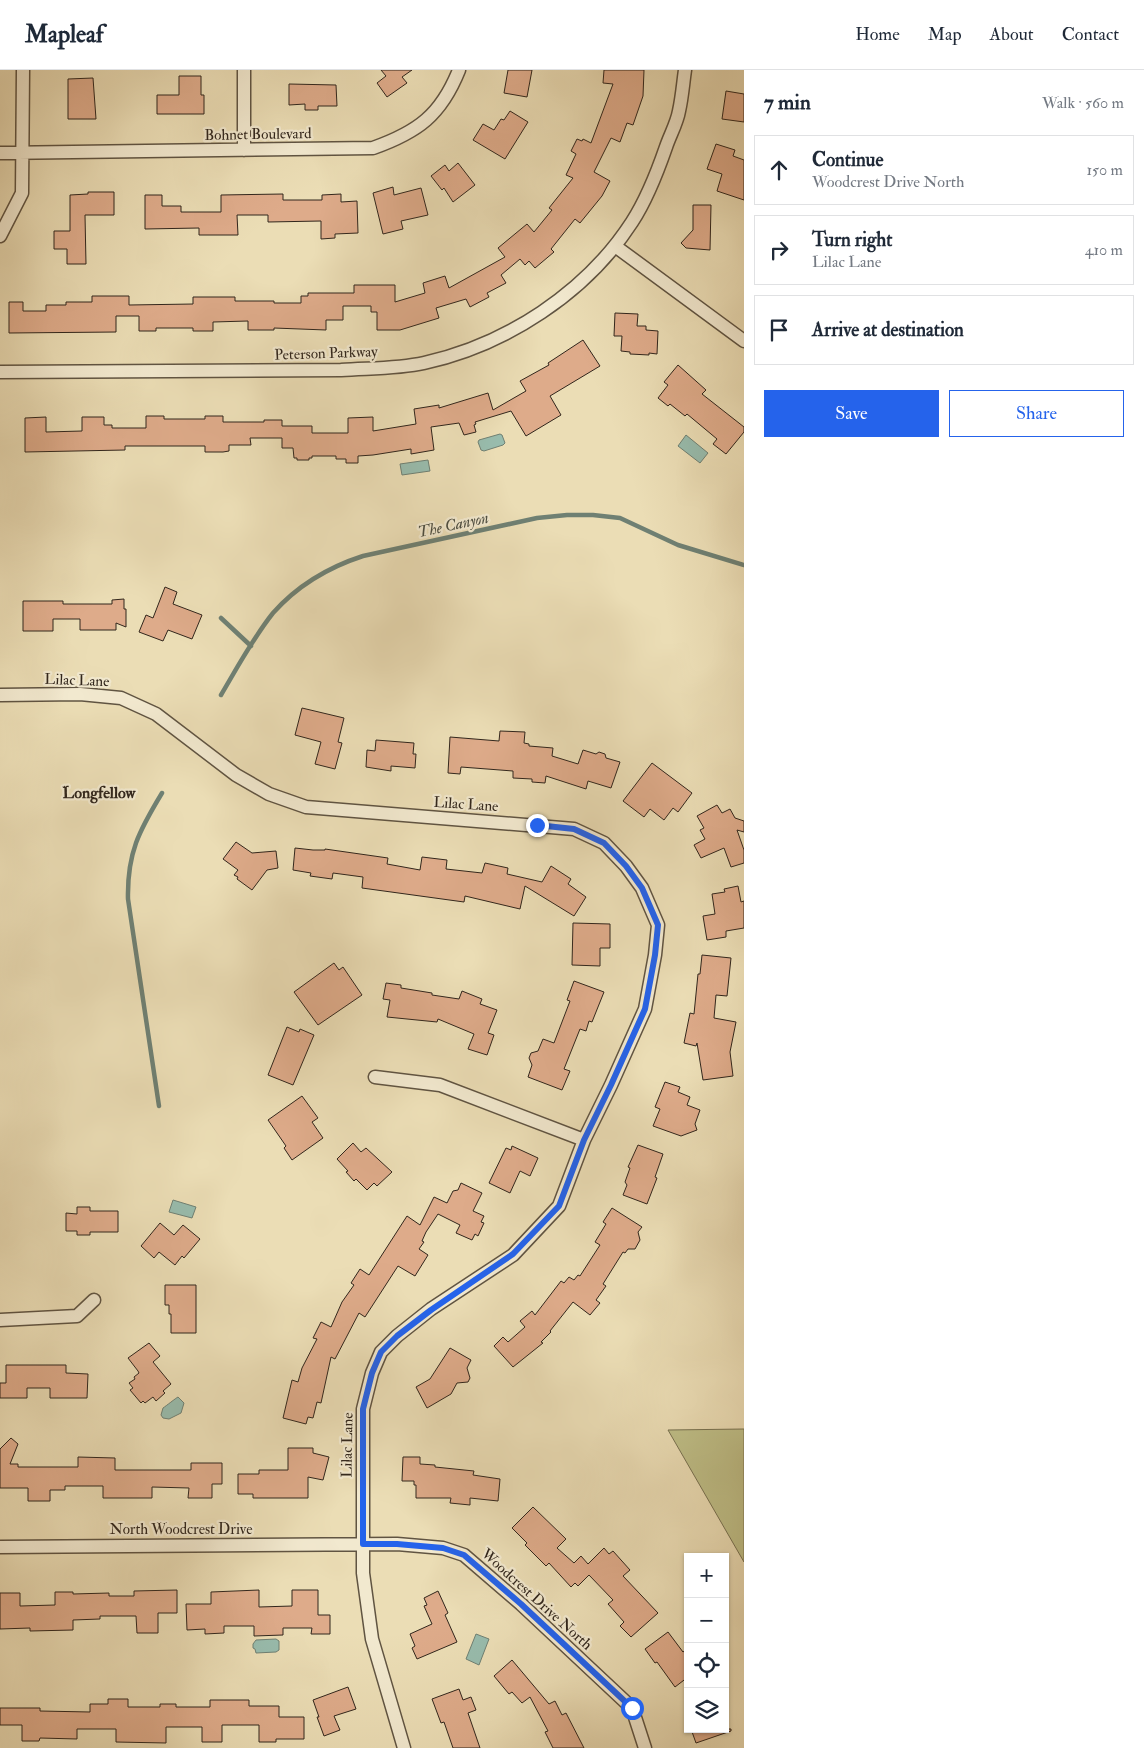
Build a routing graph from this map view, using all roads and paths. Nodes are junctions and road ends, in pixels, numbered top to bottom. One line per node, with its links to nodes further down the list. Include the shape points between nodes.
1 (23, 70): 6 (street)
2 (244, 70): 5 (street)
3 (459, 70): 5 (street, Bohnet Boulevard, via 436,110 418,128 398,139 373,148)
4 (685, 70): 9 (street, Peterson Parkway, via 679,112 659,167 646,197)
5 (244, 150): 6 (street, Bohnet Boulevard)
6 (23, 152): 7 (street, Bohnet Boulevard); 8 (street, via 22,193)
7 (0, 153)
8 (0, 236)
9 (615, 246): 10 (street); 11 (street, Peterson Parkway, via 572,289 526,322 462,352 423,363 341,370)
10 (744, 341)
11 (0, 372)
12 (0, 694): 14 (street, Lilac Lane, via 80,694 121,698 156,714 244,780 269,794 306,807 574,829 604,843 642,888 658,925 645,1009)
13 (375, 1077): 14 (street, via 440,1085)
14 (584, 1140): 17 (street, Lilac Lane, via 559,1206 528,1240 513,1254 424,1315 381,1352 363,1409)
15 (94, 1300): 16 (street, via 77,1316)
16 (0, 1320)
17 (363, 1544): 18 (street, North Woodcrest Drive); 19 (street, Lilac Lane, via 363,1573 372,1639); 20 (street, Woodcrest Drive North, via 443,1548 464,1555 632,1708)
18 (0, 1547)
19 (401, 1747)
20 (645, 1748)

